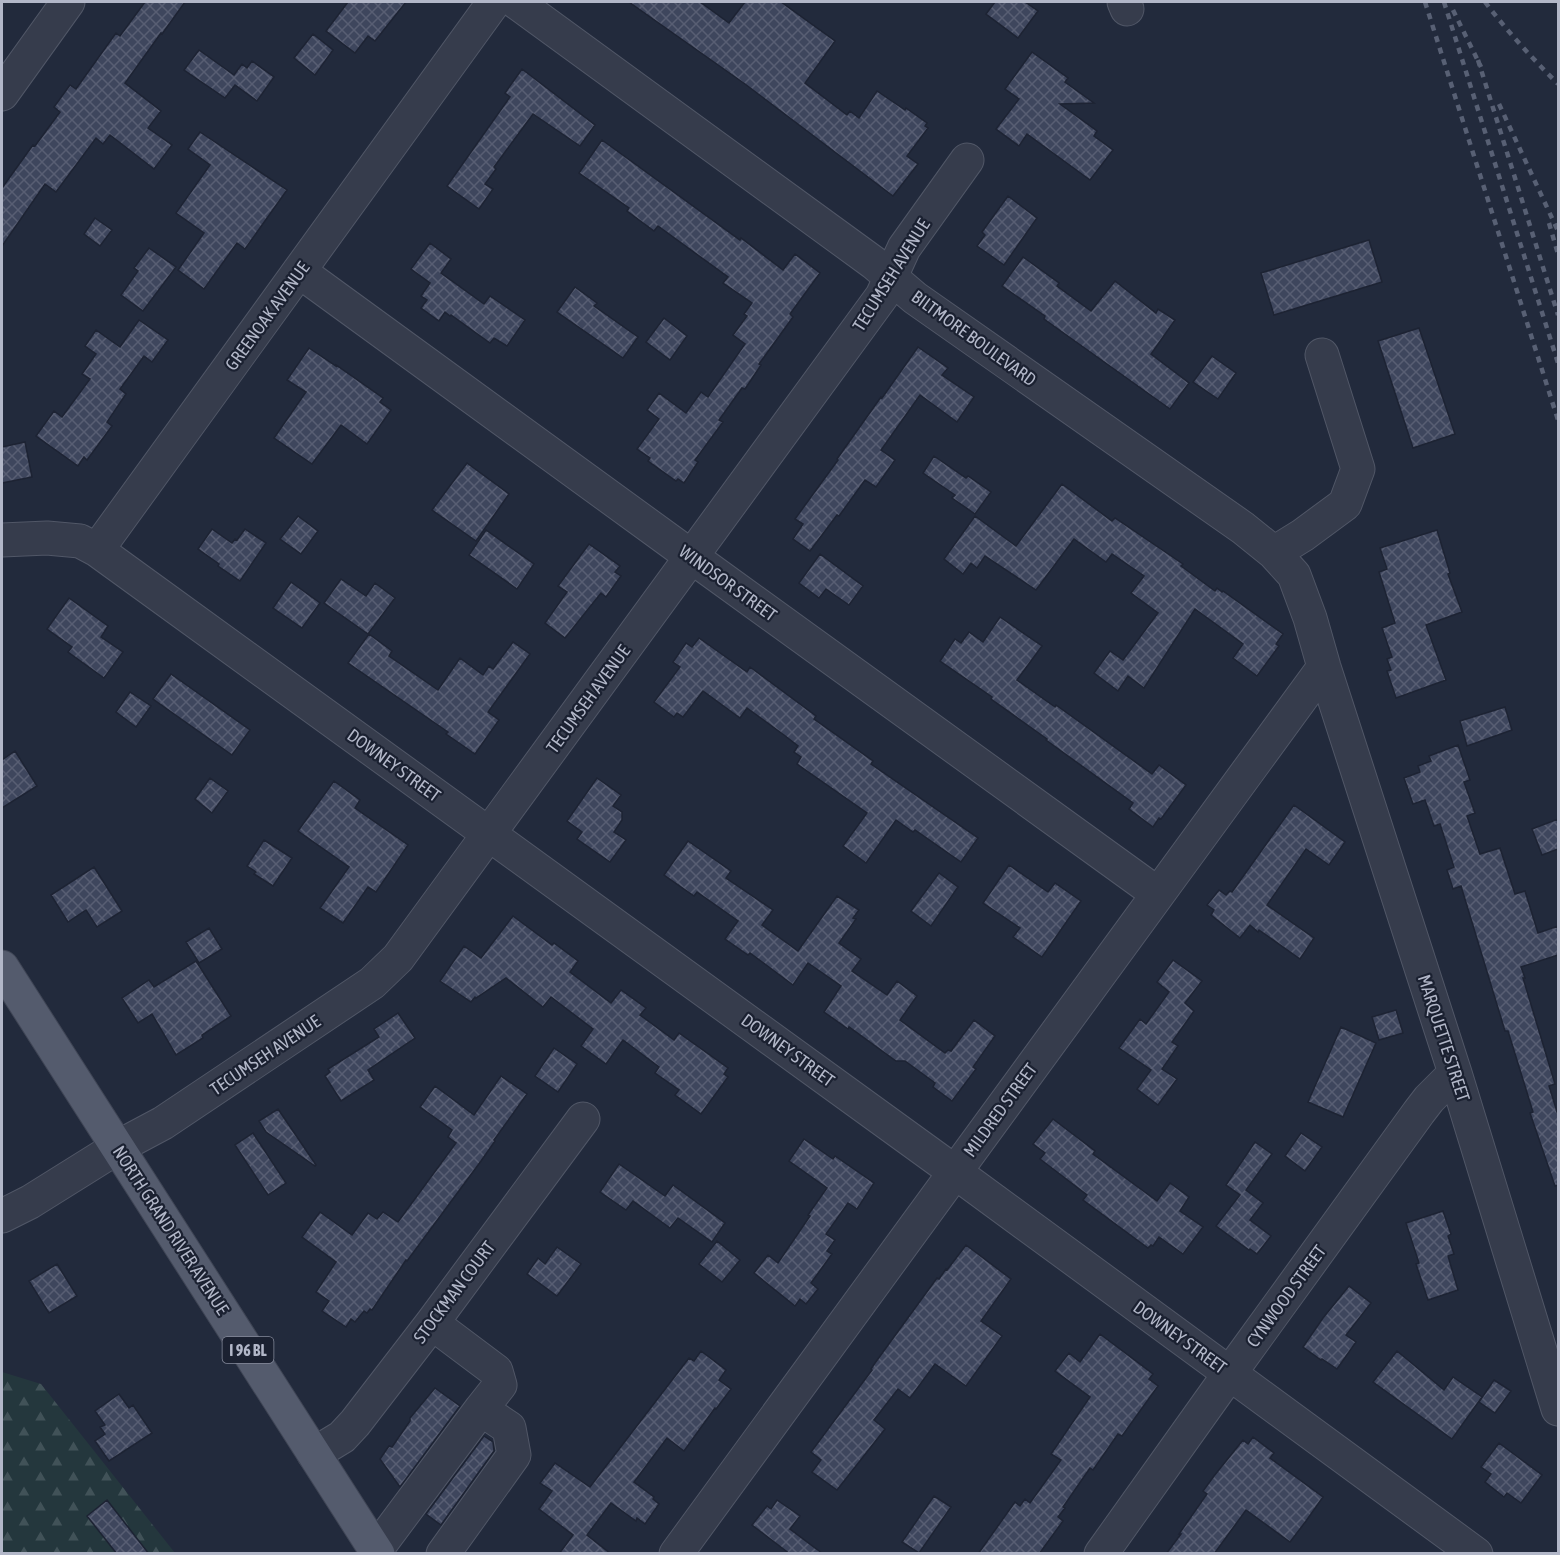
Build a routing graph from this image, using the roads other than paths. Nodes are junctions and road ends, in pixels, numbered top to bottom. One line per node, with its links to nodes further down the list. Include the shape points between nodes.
1 (68, 2): 4 (street)
2 (494, 2): 6 (street, GREENOAK AVENUE)
3 (516, 2): 7 (street, BILTMORE BOULEVARD)
4 (2, 94)
5 (967, 160): 7 (street, TECUMSEH AVENUE, via 904,248)
6 (300, 271): 10 (street, GREENOAK AVENUE); 12 (street, WINDSOR STREET)
7 (891, 277): 11 (street, BILTMORE BOULEVARD, via 915,298); 12 (street, TECUMSEH AVENUE, via 882,296)
8 (1322, 355): 11 (street, via 1358,469 1345,504)
9 (2, 540): 10 (street, via 80,541)
10 (97, 550): 14 (street, DOWNEY STREET)
11 (1274, 553): 13 (street, BILTMORE BOULEVARD, via 1294,575)
12 (692, 557): 14 (street, TECUMSEH AVENUE); 15 (street, WINDSOR STREET)
13 (1324, 667): 15 (street, MILDRED STREET); 17 (street, MARQUETTE STREET)
14 (488, 834): 19 (street, TECUMSEH AVENUE, via 399,958 372,982 163,1123); 20 (street, DOWNEY STREET)
15 (1158, 894): 20 (street, MILDRED STREET)
16 (2, 967): 19 (main road, NORTH GRAND RIVER AVENUE / I 96 BL)
17 (1455, 1073): 23 (street, CYNWOOD STREET, via 1419,1112); 25 (street, MARQUETTE STREET)
18 (583, 1119): 22 (street, STOCKMAN COURT)
19 (118, 1147): 21 (street, TECUMSEH AVENUE); 26 (main road, NORTH GRAND RIVER AVENUE / I 96 BL)
20 (956, 1172): 23 (street, DOWNEY STREET); 29 (street, MILDRED STREET)
21 (2, 1216)
22 (432, 1323): 24 (street, via 496,1371 500,1385); 26 (street, STOCKMAN COURT, via 355,1423 342,1437)
23 (1230, 1373): 30 (street, CYNWOOD STREET); 31 (street, DOWNEY STREET)
24 (482, 1409): 27 (street); 28 (street, via 508,1428 514,1455)
25 (1558, 1409)
26 (314, 1454): 27 (main road, NORTH GRAND RIVER AVENUE / I 96 BL)
27 (377, 1552)
28 (442, 1554)
29 (676, 1554)
30 (1101, 1554)
31 (1476, 1554)

